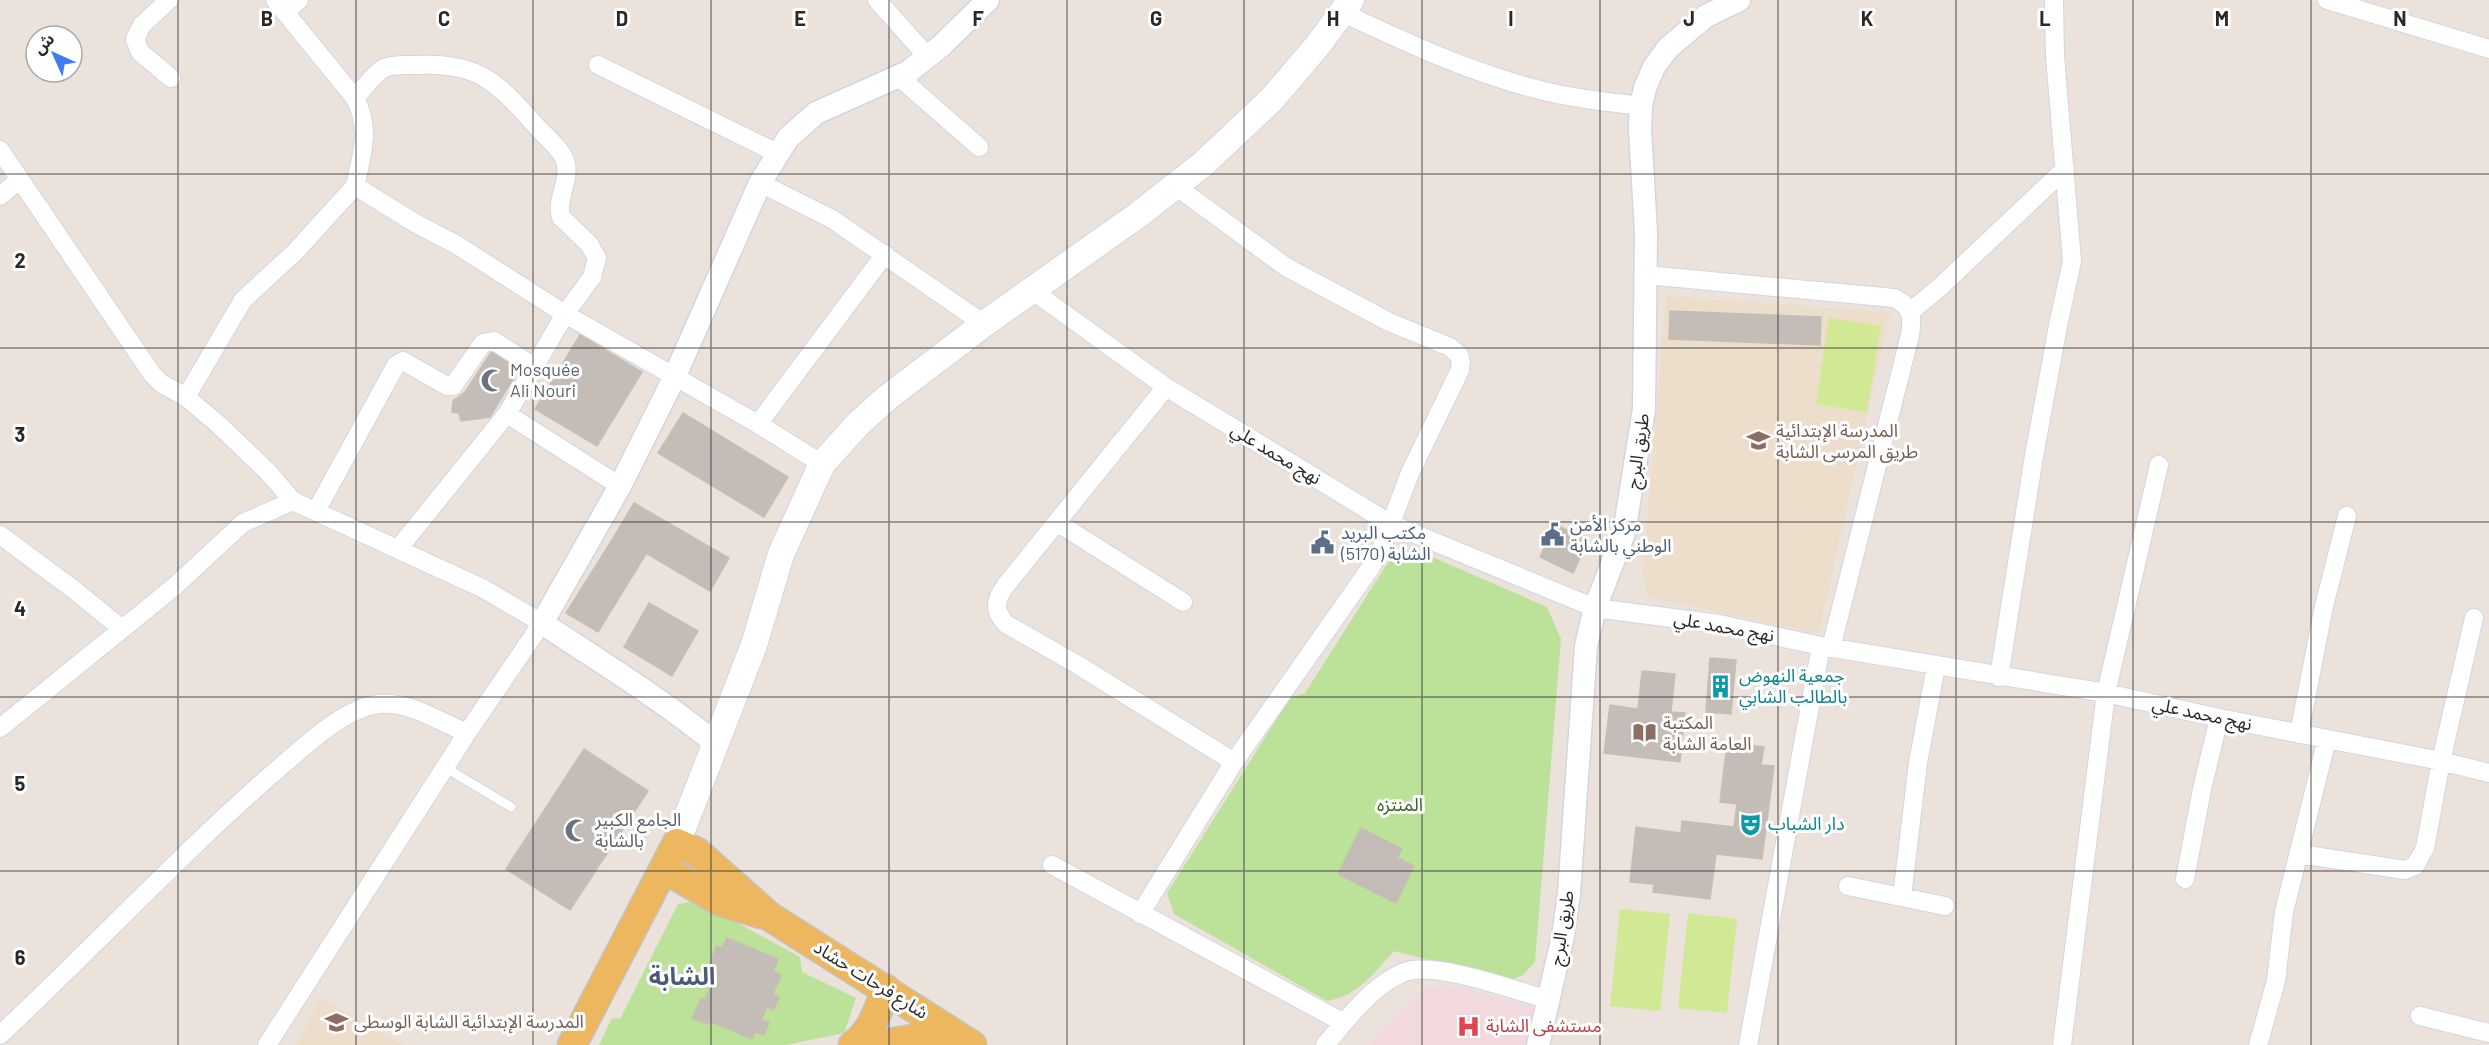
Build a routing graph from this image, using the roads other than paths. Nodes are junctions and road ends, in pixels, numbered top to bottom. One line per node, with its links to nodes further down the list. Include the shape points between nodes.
1 (169, 0): 14 (street, via 142,25 135,39 140,52)
2 (877, 0): 11 (street)
3 (988, 0): 11 (street)
4 (1740, 0): 16 (street, طريق البرج, via 1706,16 1668,48 1654,67)
5 (2054, 0): 20 (street)
6 (2327, 0): 7 (street)
7 (2349, 3): 10 (street)
8 (287, 4): 15 (street)
9 (1347, 6): 16 (street, via 1420,48 1496,78 1572,97); 24 (main road, via 1271,100)
10 (2489, 49)
11 (928, 57): 13 (street)
12 (598, 65): 19 (street)
13 (898, 77): 17 (street); 19 (street, via 816,113)
14 (171, 78)
15 (355, 98): 23 (street, via 363,113 365,130); 30 (street, via 376,75 392,66 425,64 459,68 484,77 504,91 564,157 561,217 589,244 597,258 592,277)
16 (1641, 106): 27 (street, طريق البرج)
17 (980, 147)
18 (0, 150): 21 (street)
19 (777, 153): 22 (street)
20 (2065, 169): 29 (street); 55 (street, via 2072,261 2034,456)
21 (20, 179): 25 (street); 35 (street, via 145,365 162,384)
22 (760, 183): 26 (street, via 832,219); 33 (street)
23 (355, 186): 30 (street); 35 (street, via 295,252 243,300)
24 (1177, 187): 28 (main road); 45 (street, via 1286,267 1389,322 1450,347 1459,355 1460,370 1410,473)
25 (0, 196)
26 (885, 254): 31 (street); 37 (street)
27 (1646, 274): 29 (street, via 1894,298); 49 (street, طريق البرج, via 1644,409 1635,477 1624,533)
28 (1033, 291): 31 (main road); 34 (street, نهج محمد علي)
29 (1911, 311): 53 (street, via 1910,335)
30 (565, 314): 32 (street); 33 (street)
31 (984, 324): 38 (main road, via 888,398)
32 (533, 366): 36 (street); 42 (street, via 494,341 483,343 453,386 403,361 396,365)
33 (674, 378): 37 (street); 40 (street)
34 (1166, 387): 44 (street); 45 (street, نهج محمد علي)
35 (186, 397): 41 (street, via 253,457)
36 (507, 414): 40 (street); 47 (street)
37 (758, 424): 38 (street)
38 (822, 464): 62 (main road, via 781,554 754,645)
39 (2159, 465): 56 (street)
40 (620, 486): 51 (street)
41 (293, 501): 42 (street); 52 (street, via 243,523)
42 (316, 511): 47 (street)
43 (2348, 516): 60 (street, via 2324,606)
44 (1058, 523): 48 (street); 64 (street, via 999,595 998,615 1006,624)
45 (1391, 524): 49 (street, نهج محمد علي); 64 (street, via 1351,599)
46 (0, 535): 52 (street)
47 (398, 549): 51 (street, via 484,589)
48 (1183, 602)
49 (1596, 608): 53 (street, نهج محمد علي, via 1719,624); 79 (street, طريق البرج, via 1584,667 1569,894)
50 (2474, 618): 63 (street)
51 (542, 623): 59 (street); 62 (street, via 601,659)
52 (122, 629): 58 (street)
53 (1826, 647): 54 (street, نهج محمد علي); 91 (street)
54 (1936, 666): 55 (street, نهج محمد علي); 74 (street, via 1918,763)
55 (1999, 677): 56 (street, نهج محمد علي)
56 (2106, 693): 57 (street, نهج محمد علي); 92 (street)
57 (2219, 718): 60 (street, نهج محمد علي); 72 (street)
58 (0, 728)
59 (467, 733): 65 (street); 83 (street, via 388,702 371,705 333,724 253,791)
60 (2299, 734): 61 (street, نهج محمد علي)
61 (2327, 739): 63 (street, نهج محمد علي); 69 (street)
62 (715, 743): 68 (main road)
63 (2441, 761): 66 (street, نهج محمد علي); 69 (street, via 2425,848 2415,866 2405,870)
64 (1234, 762): 76 (street)
65 (446, 768): 67 (lane); 85 (street)
66 (2489, 773)
67 (510, 807)
68 (677, 843): 71 (main road); 77 (main road, شارع فرحات حشاد, via 697,852)
69 (2300, 854): 93 (street, via 2284,912 2276,981)
70 (1053, 865): 76 (street)
71 (664, 869): 77 (main road, شارع فرحات حشاد, via 722,902); 86 (main road)
72 (2186, 879)
73 (1848, 886): 74 (street)
74 (1902, 897): 75 (street)
75 (1945, 906)
76 (1140, 914): 81 (street)
77 (769, 916): 78 (main road, شارع فرحات حشاد)
78 (886, 989): 84 (main road, شارع فرحات حشاد); 87 (main road, via 867,1033)
79 (1549, 1000): 81 (street, via 1446,971 1421,968 1389,980); 90 (street, طريق البرج)
80 (2420, 1016): 82 (street)
81 (1344, 1023): 89 (street)
82 (2489, 1033)
83 (0, 1035)
84 (969, 1044): 88 (main road, via 924,1037)
85 (267, 1045)
86 (572, 1045)
87 (853, 1045)
88 (878, 1045)
89 (1325, 1045)
90 (1538, 1045)
91 (1748, 1045)
92 (2062, 1045)
93 (2258, 1045)

